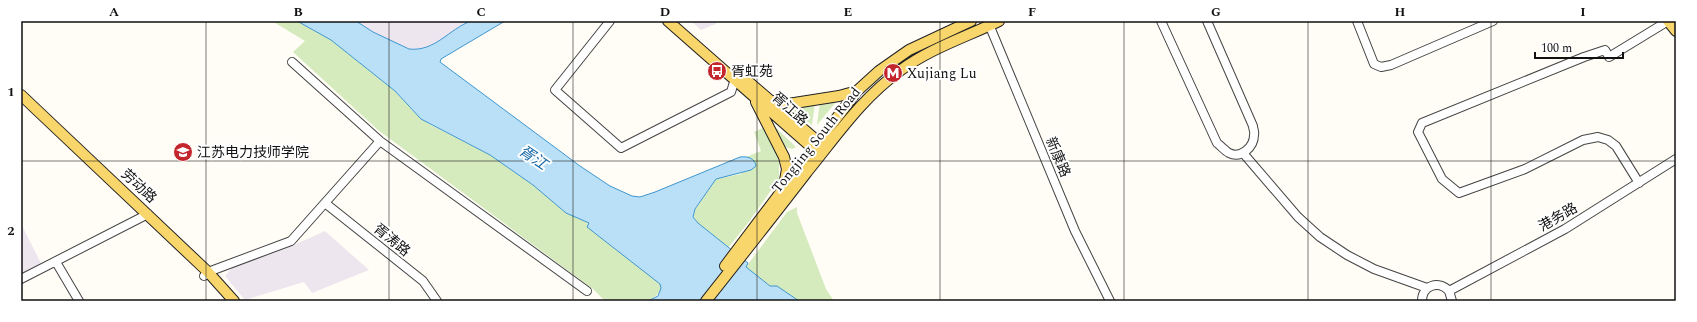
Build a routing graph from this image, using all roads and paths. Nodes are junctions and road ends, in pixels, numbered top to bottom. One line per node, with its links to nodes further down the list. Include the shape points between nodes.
1 (610, 21): 14 (street, via 555,90 621,148 731,92)
2 (668, 21): 14 (main road, 胥江路)
3 (678, 21): 18 (main road, 胥江路)
4 (971, 21): 15 (main road, Tongjing South Road, via 909,50)
5 (999, 21): 11 (main road, Tongjing South Road)
6 (1161, 21): 22 (street, via 1217,143 1230,154)
7 (1207, 21): 22 (street, via 1252,126 1252,144)
8 (1357, 21): 9 (street, via 1374,64 1381,67)
9 (1493, 21)
10 (1668, 21): 12 (main road); 24 (street, via 1609,57 1604,50 1584,57 1422,123 1418,132 1442,179 1460,193 1525,169 1583,140 1598,137 1616,146)
11 (988, 23): 21 (main road, Tongjing South Road, via 933,50 901,70 862,103); 41 (street, 新康路, via 1074,231)
12 (1676, 30)
13 (292, 62): 20 (street)
14 (735, 79): 16 (main road, 胥江路)
15 (857, 90): 18 (main road, via 840,96 788,104); 21 (main road, Tongjing South Road)
16 (749, 92): 21 (main road, 胥江路); 25 (main road, via 784,154 787,169)
17 (21, 95): 27 (main road, 劳动路)
18 (769, 99): 21 (main road, 胥江路)
19 (21, 104): 27 (main road, 劳动路)
20 (380, 142): 26 (street); 33 (street)
21 (819, 148): 25 (main road, Tongjing South Road); 28 (main road, Tongjing South Road)
22 (1243, 153): 32 (street, via 1298,217 1320,237 1374,269)
23 (1676, 159): 24 (street, 港务路)
24 (1639, 183): 34 (street, 港务路, via 1565,229)
25 (784, 187): 28 (main road, Tongjing South Road)
26 (325, 203): 30 (street, via 291,241); 38 (street, 胥涛路, via 423,281)
27 (146, 216): 29 (street); 30 (main road, 劳动路)
28 (741, 250): 39 (main road, Tongjing South Road); 40 (main road, Tongjing South Road)
29 (56, 262): 31 (street); 35 (street)
30 (206, 274): 36 (main road, 劳动路); 37 (main road, 劳动路)
31 (21, 279)
32 (1427, 288): 34 (street, via 1436,284); 42 (street)
33 (587, 291)
34 (1449, 291): 43 (street)
35 (79, 301)
36 (226, 301)
37 (234, 301)
38 (437, 301)
39 (698, 301)
40 (706, 301)
41 (1110, 301)
42 (1422, 301)
43 (1452, 301)

